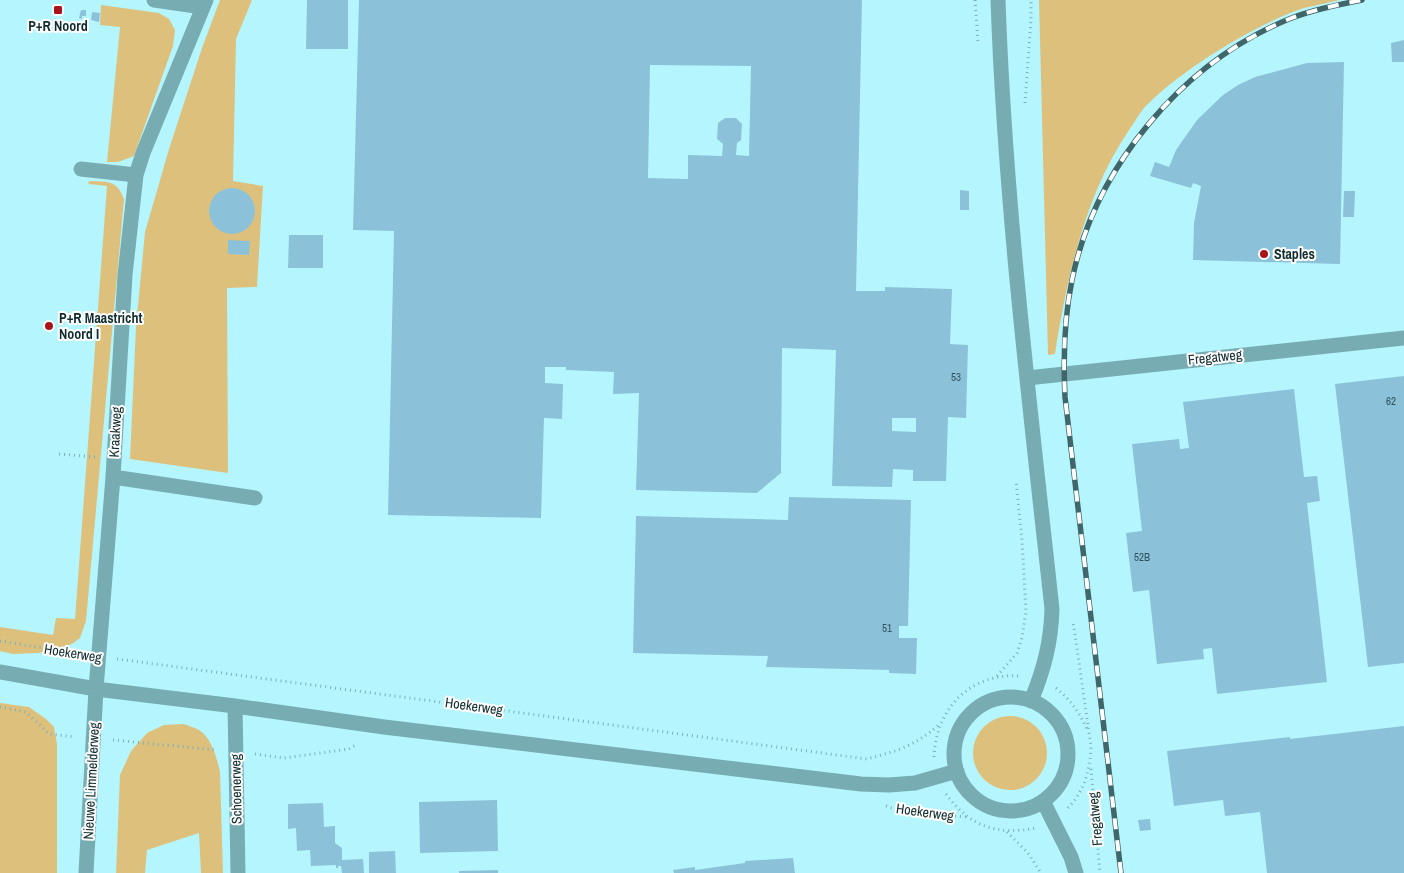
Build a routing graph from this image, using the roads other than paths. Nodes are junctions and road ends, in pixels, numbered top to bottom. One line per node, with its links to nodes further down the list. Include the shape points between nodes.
1 (154, 0): 3 (street)
2 (998, 0): 7 (street, via 1004,142)
3 (204, 3): 5 (street, Kraakweg)
4 (81, 169): 5 (street)
5 (136, 175): 8 (street, Kraakweg, via 125,275)
6 (1404, 338): 7 (street, Fregatweg)
7 (1027, 378): 12 (street, via 1052,609 1051,636)
8 (113, 476): 9 (street); 11 (street, Kraakweg)
9 (256, 498)
10 (0, 672): 11 (street, Hoekerweg)
11 (96, 689): 13 (street, Hoekerweg); 16 (street, Nieuwe Limmelderweg)
12 (1031, 700): 14 (street, via 1002,698 976,709 956,737); 15 (street, via 1056,719 1068,747 1068,760 1060,784)
13 (235, 706): 14 (street, Hoekerweg, via 861,784 915,783); 17 (street, Schoenerweg)
14 (957, 772): 15 (street, via 970,794 992,808 1018,811)
15 (1042, 802): 18 (street, Fregatweg)
16 (86, 873)
17 (238, 873)
18 (1076, 873)

